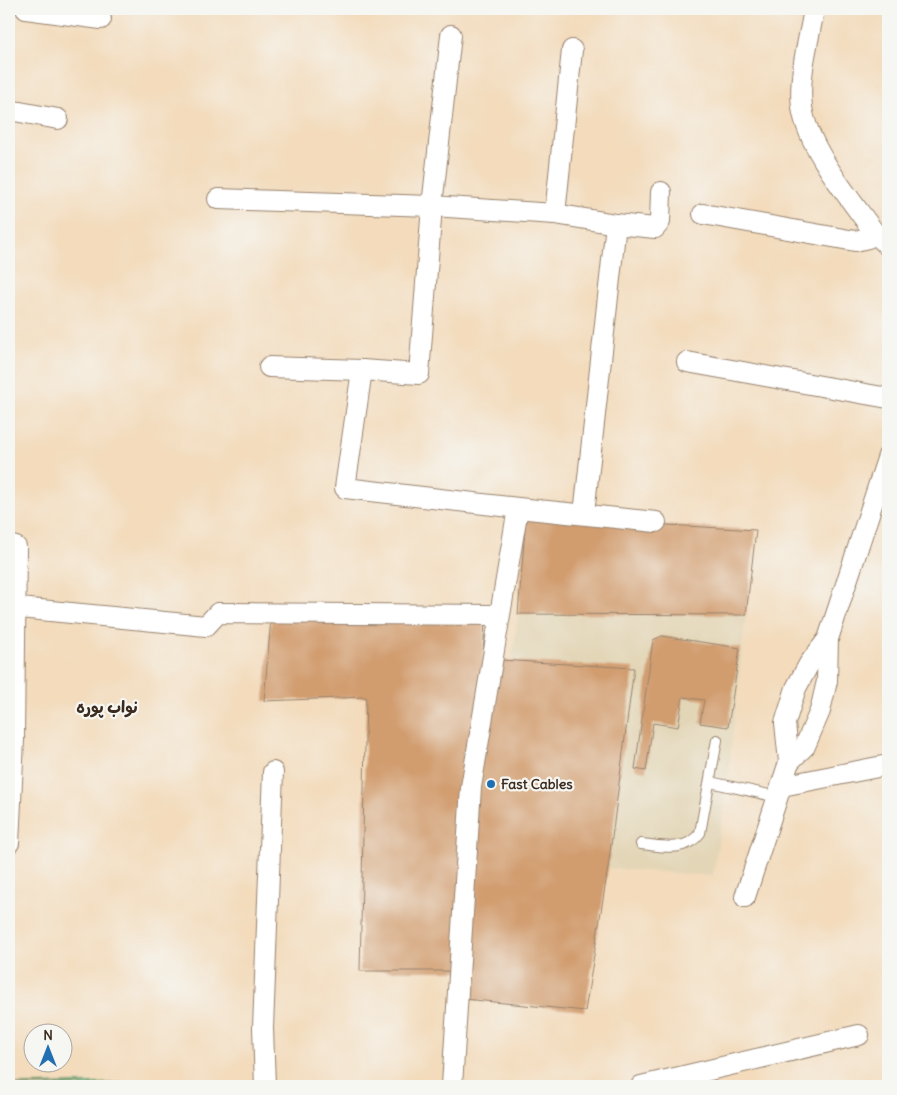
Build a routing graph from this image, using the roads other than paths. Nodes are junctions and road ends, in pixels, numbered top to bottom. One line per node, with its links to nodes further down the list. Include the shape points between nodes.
1 (26, 9): 3 (street)
2 (814, 9): 14 (street, via 802,93 807,128 822,158)
3 (101, 19)
4 (451, 35): 10 (street)
5 (572, 50): 11 (street)
6 (9, 110): 7 (street)
7 (58, 119)
8 (661, 192): 13 (street, via 660,222 655,228)
9 (218, 199): 10 (street)
10 (432, 206): 11 (street); 18 (street, via 419,374)
11 (555, 214): 13 (street)
12 (703, 214): 14 (street, via 856,241 868,238)
13 (616, 224): 22 (street)
14 (874, 232): 15 (street)
15 (888, 246)
16 (687, 362): 19 (street)
17 (269, 367): 18 (street)
18 (362, 370): 21 (street, via 345,488)
19 (888, 398)
20 (888, 456): 27 (street)
21 (518, 508): 22 (street); 26 (street)
22 (584, 514): 23 (street)
23 (656, 522)
24 (9, 545): 25 (street, via 16,547)
25 (12, 607): 26 (street, via 206,626 218,613); 28 (street)
26 (499, 615): 40 (street, via 471,787)
27 (828, 639): 30 (street, via 827,681 820,711 805,746); 30 (street, via 796,688 785,723)
28 (12, 740): 35 (street)
29 (717, 740): 33 (lane)
30 (789, 762): 34 (street)
31 (888, 765): 34 (street)
32 (274, 772): 39 (street, via 263,1028)
33 (710, 782): 34 (lane); 36 (lane, via 700,833 693,842 674,847)
34 (780, 792): 37 (street)
35 (9, 842)
36 (641, 844)
37 (745, 897)
38 (859, 1035): 41 (street)
39 (265, 1086)
40 (452, 1086)
41 (641, 1086)

